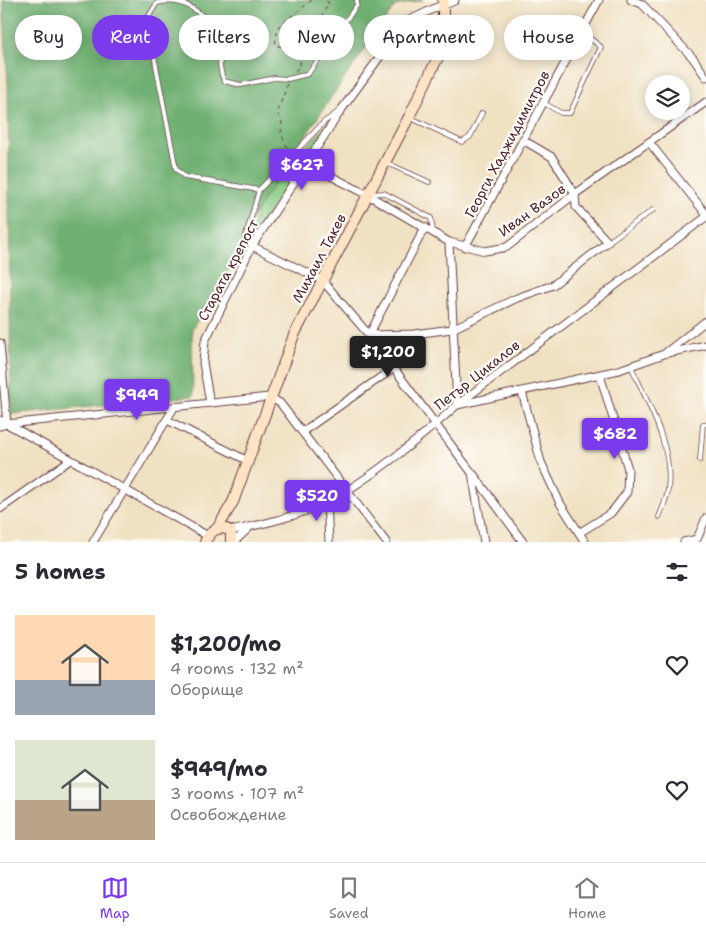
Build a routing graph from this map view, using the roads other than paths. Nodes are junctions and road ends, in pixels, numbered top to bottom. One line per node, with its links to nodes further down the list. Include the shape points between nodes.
1 (357, 0): 20 (lane, via 308,74 241,84 224,81 219,70 219,33 212,23 182,3 157,3 147,19 176,169 185,177)
2 (454, 0): 5 (street)
3 (599, 0): 6 (street, Георги Хаджидимитров)
4 (631, 0): 9 (street, via 642,4)
5 (444, 2): 12 (street, Старата крепост, via 405,22); 14 (main road, Михаил Такев, via 440,53)
6 (591, 15)
7 (593, 41): 11 (lane, via 601,47 570,113 561,113)
8 (567, 60): 11 (street, Георги Хаджидимитров)
9 (706, 77)
10 (706, 102): 16 (street, Иван Вазов)
11 (544, 103): 15 (street, Георги Хаджидимитров)
12 (342, 110): 20 (lane, via 324,122); 29 (street, Старата крепост)
13 (482, 113): 14 (lane, via 470,137 462,142)
14 (409, 117): 17 (main road, Михаил Такев)
15 (523, 140): 21 (street, via 552,157); 30 (street, Георги Хаджидимитров)
16 (649, 142): 21 (street, Иван Вазов); 24 (street)
17 (385, 162): 19 (lane); 22 (main road, Михаил Такев)
18 (321, 171): 22 (street, Иван Вазов)
19 (429, 182)
20 (259, 190): 31 (lane)
21 (575, 194): 28 (street, via 576,207); 30 (street, Иван Вазов, via 507,247 485,251)
22 (368, 195): 25 (street, Иван Вазов); 26 (lane, via 384,193 430,218); 32 (main road, Михаил Такев)
23 (653, 210): 28 (lane)
24 (706, 216): 45 (street, Петър Цикалов)
25 (425, 227): 26 (street, Иван Вазов); 35 (street)
26 (433, 231): 27 (street, Иван Вазов)
27 (449, 242): 30 (street, Иван Вазов); 34 (street)
28 (608, 242): 34 (street, via 553,285)
29 (252, 246): 32 (street); 44 (street, Старата крепост, via 205,341 204,363)
30 (465, 247)
31 (242, 249)
32 (322, 280): 35 (street); 43 (main road, Михаил Такев, via 294,335)
33 (706, 321): 38 (street)
34 (452, 328): 35 (street, via 414,334); 45 (street)
35 (369, 335): 40 (street)
36 (0, 343): 48 (street)
37 (706, 345): 38 (street)
38 (664, 354): 39 (street)
39 (631, 366): 41 (street); 61 (lane, via 665,450 667,495)
40 (394, 368): 49 (street); 51 (street)
41 (600, 374): 42 (street); 66 (street, via 628,469 627,492 611,514)
42 (522, 392): 45 (street); 66 (street, via 542,462 560,503)
43 (270, 397): 44 (street); 51 (street, via 280,403); 54 (main road, Михаил Такев)
44 (210, 403): 46 (street)
45 (457, 405): 49 (street, Петър Цикалов)
46 (175, 406): 47 (street); 48 (street)
47 (167, 420): 54 (street); 56 (street)
48 (2, 423): 52 (street)
49 (436, 424): 55 (street); 57 (street, Петър Цикалов)
50 (706, 424): 53 (lane, via 703,424)
51 (302, 432): 57 (street)
52 (70, 460): 56 (street); 60 (street)
53 (700, 460)
54 (248, 461): 58 (main road, Михаил Такев)
55 (472, 472): 73 (street); 74 (street)
56 (126, 491): 67 (street); 69 (street)
57 (346, 491): 59 (street, Петър Цикалов); 72 (street)
58 (233, 502): 64 (main road, Михаил Такев); 65 (main road, Михаил Такев)
59 (327, 502): 63 (street, Петър Цикалов); 71 (street)
60 (0, 509)
61 (659, 517)
62 (706, 518): 68 (street)
63 (250, 527): 65 (street, Петър Цикалов); 70 (street, Петър Цикалов)
64 (218, 528): 65 (main road); 67 (main road)
65 (230, 530): 70 (main road, Михаил Такев)
66 (579, 533): 75 (street)
67 (206, 539)
68 (696, 540): 76 (street)
69 (93, 542)
70 (232, 542)
71 (329, 542)
72 (386, 542)
73 (484, 542)
74 (523, 542)
75 (585, 542)
76 (684, 542)

